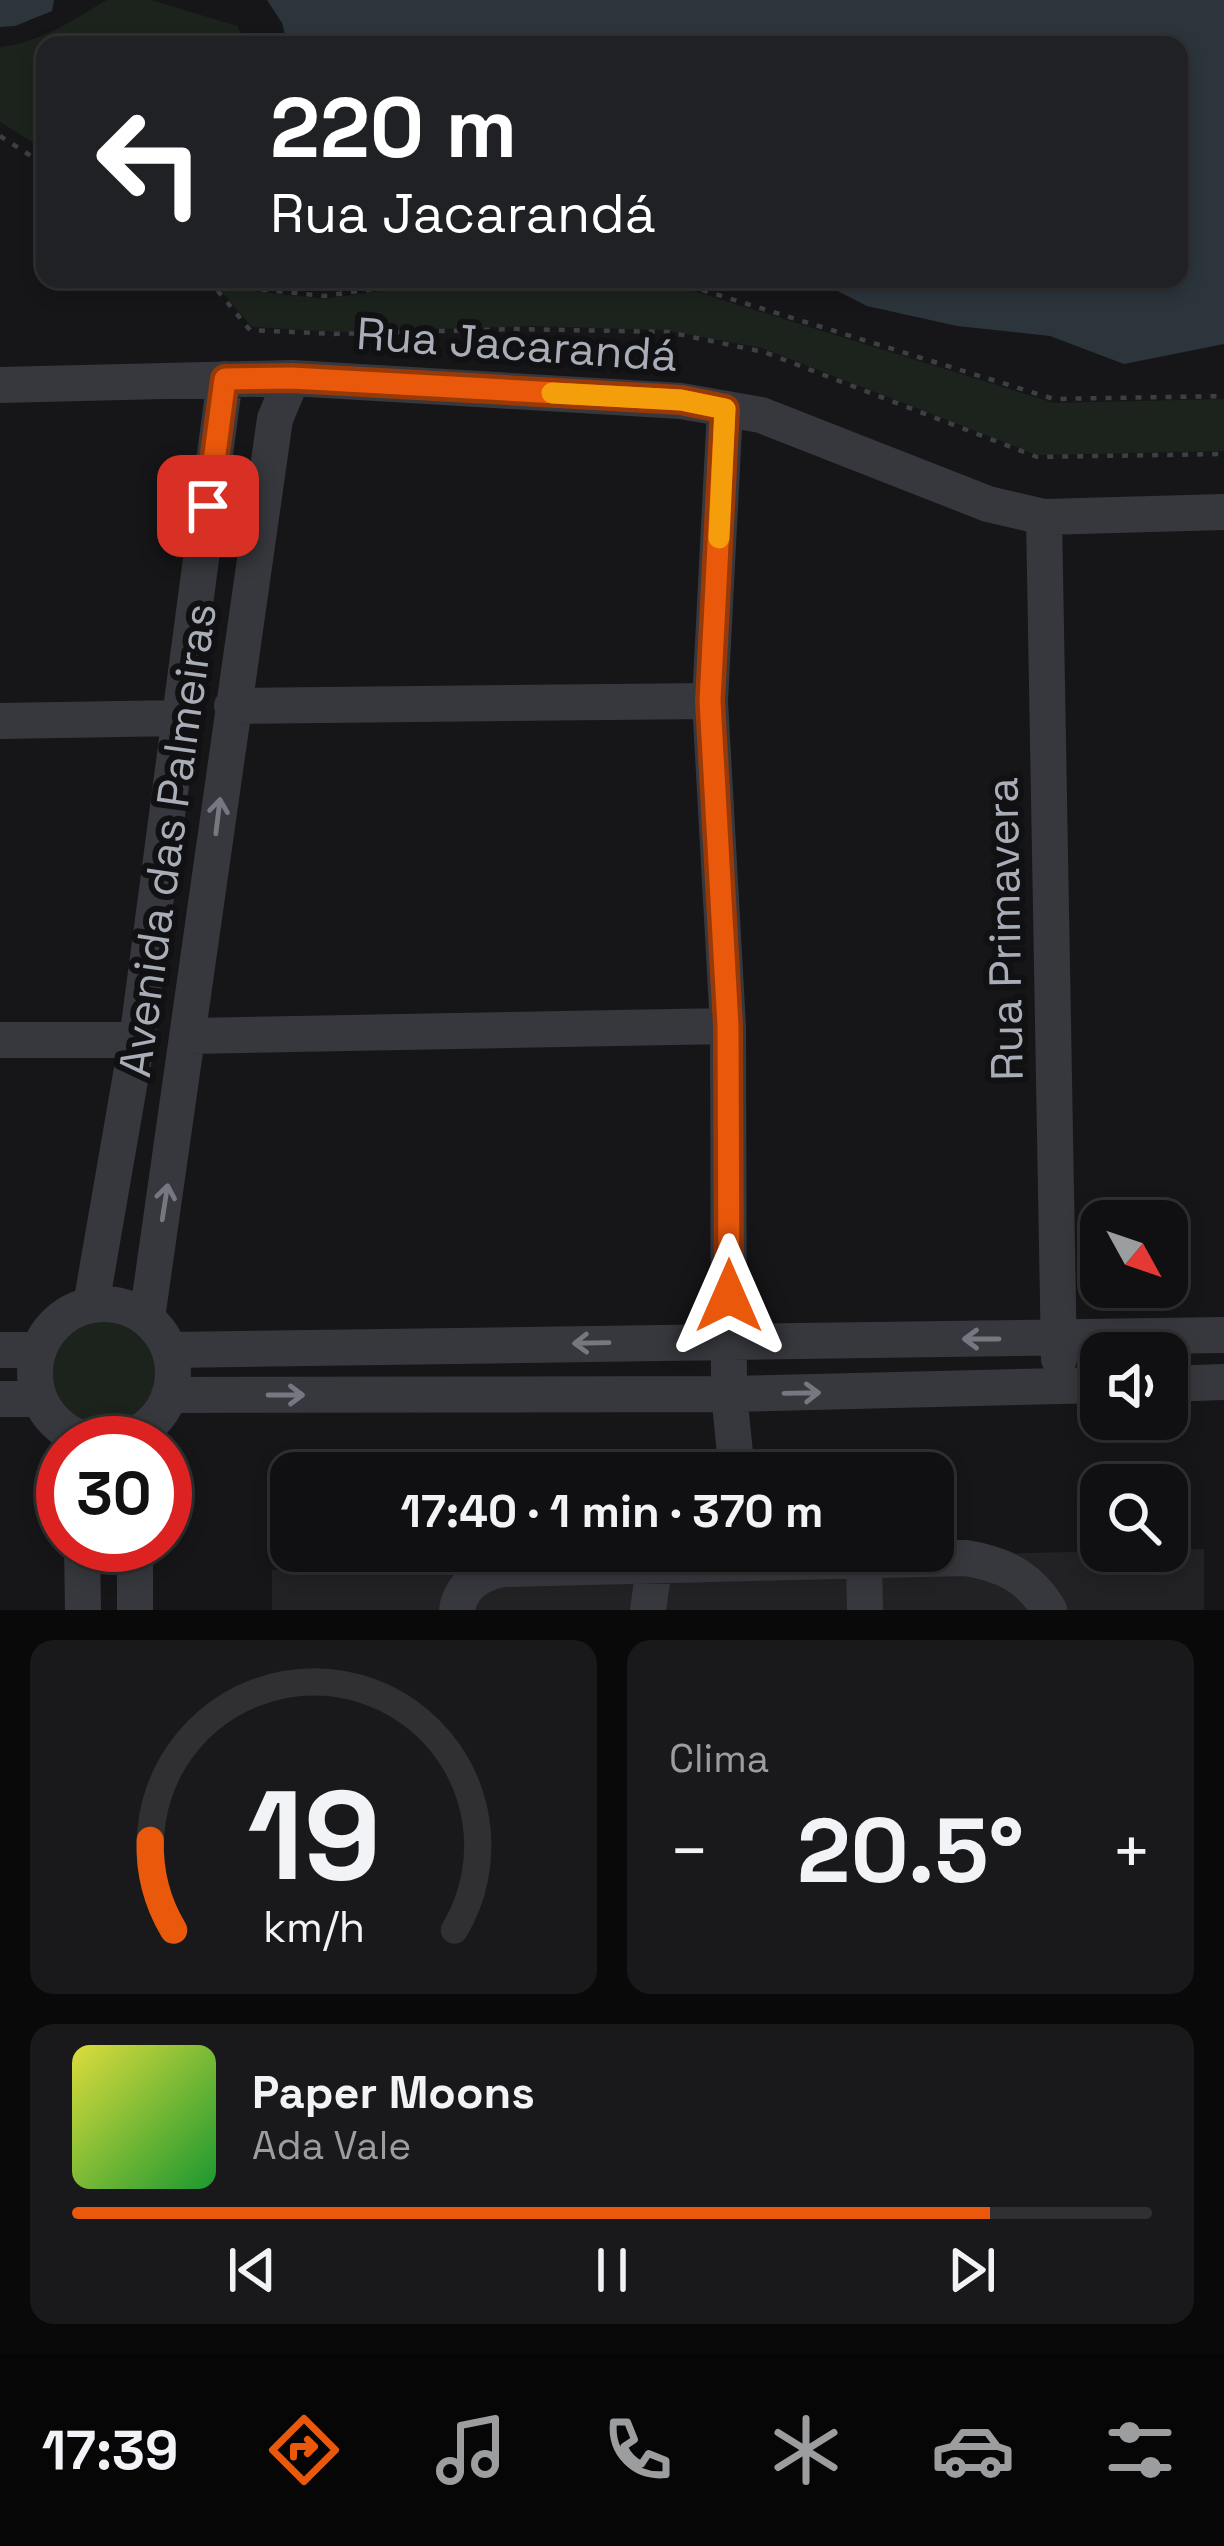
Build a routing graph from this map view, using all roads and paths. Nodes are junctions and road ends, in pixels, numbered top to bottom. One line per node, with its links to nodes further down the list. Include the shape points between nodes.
1 (0, 136): 2 (path)
2 (36, 159)
3 (248, 288): 4 (path, via 324,296)
4 (380, 288)
5 (696, 288): 9 (path, via 1054,399)
6 (292, 378): 7 (street, Rua Jacarandá); 10 (street, Rua Jacarandá); 14 (street, Avenida das Palmeiras, via 275,419)
7 (225, 379): 8 (street, Rua Jacarandá); 15 (street, Avenida das Palmeiras)
8 (0, 385)
9 (1224, 396)
10 (725, 409): 12 (street, Rua Jacarandá); 13 (street)
11 (1224, 512): 12 (street, Rua Jacarandá)
12 (1045, 517): 24 (street, Rua Primavera)
13 (710, 701): 14 (street); 17 (street)
14 (232, 706): 18 (street, Avenida das Palmeiras, one-way to 14)
15 (180, 718): 16 (street); 20 (street, Avenida das Palmeiras)
16 (0, 721)
17 (728, 1026): 18 (street); 25 (street)
18 (190, 1036): 22 (street, Avenida das Palmeiras, one-way to 18)
19 (0, 1040): 20 (street)
20 (137, 1040): 21 (street, Avenida das Palmeiras)
21 (91, 1305): 22 (street, via 115,1304); 27 (street, via 50,1329)
22 (147, 1318): 28 (street)
23 (1224, 1335): 24 (street)
24 (1059, 1339): 25 (street, one-way to 25); 31 (street, Rua Primavera)
25 (730, 1341): 28 (street, one-way to 28); 33 (street)
26 (0, 1350): 27 (street)
27 (39, 1350): 36 (street)
28 (170, 1350): 34 (street)
29 (1224, 1382): 30 (street)
30 (1188, 1383)
31 (1059, 1386): 32 (street); 33 (street, one-way to 31)
32 (1080, 1386)
33 (729, 1394): 34 (street, one-way to 33); 39 (street)
34 (170, 1395): 38 (street)
35 (0, 1399): 36 (street)
36 (40, 1399): 37 (street)
37 (49, 1416)
38 (156, 1416)
39 (735, 1452)
40 (954, 1558): 51 (street, via 992,1562 1027,1581)
41 (82, 1572): 46 (street)
42 (135, 1572): 47 (street)
43 (488, 1572): 48 (street, via 467,1586)
44 (653, 1572): 49 (street)
45 (863, 1572): 50 (street)
46 (83, 1610)
47 (135, 1610)
48 (457, 1610)
49 (648, 1610)
50 (865, 1610)
51 (1049, 1610)

